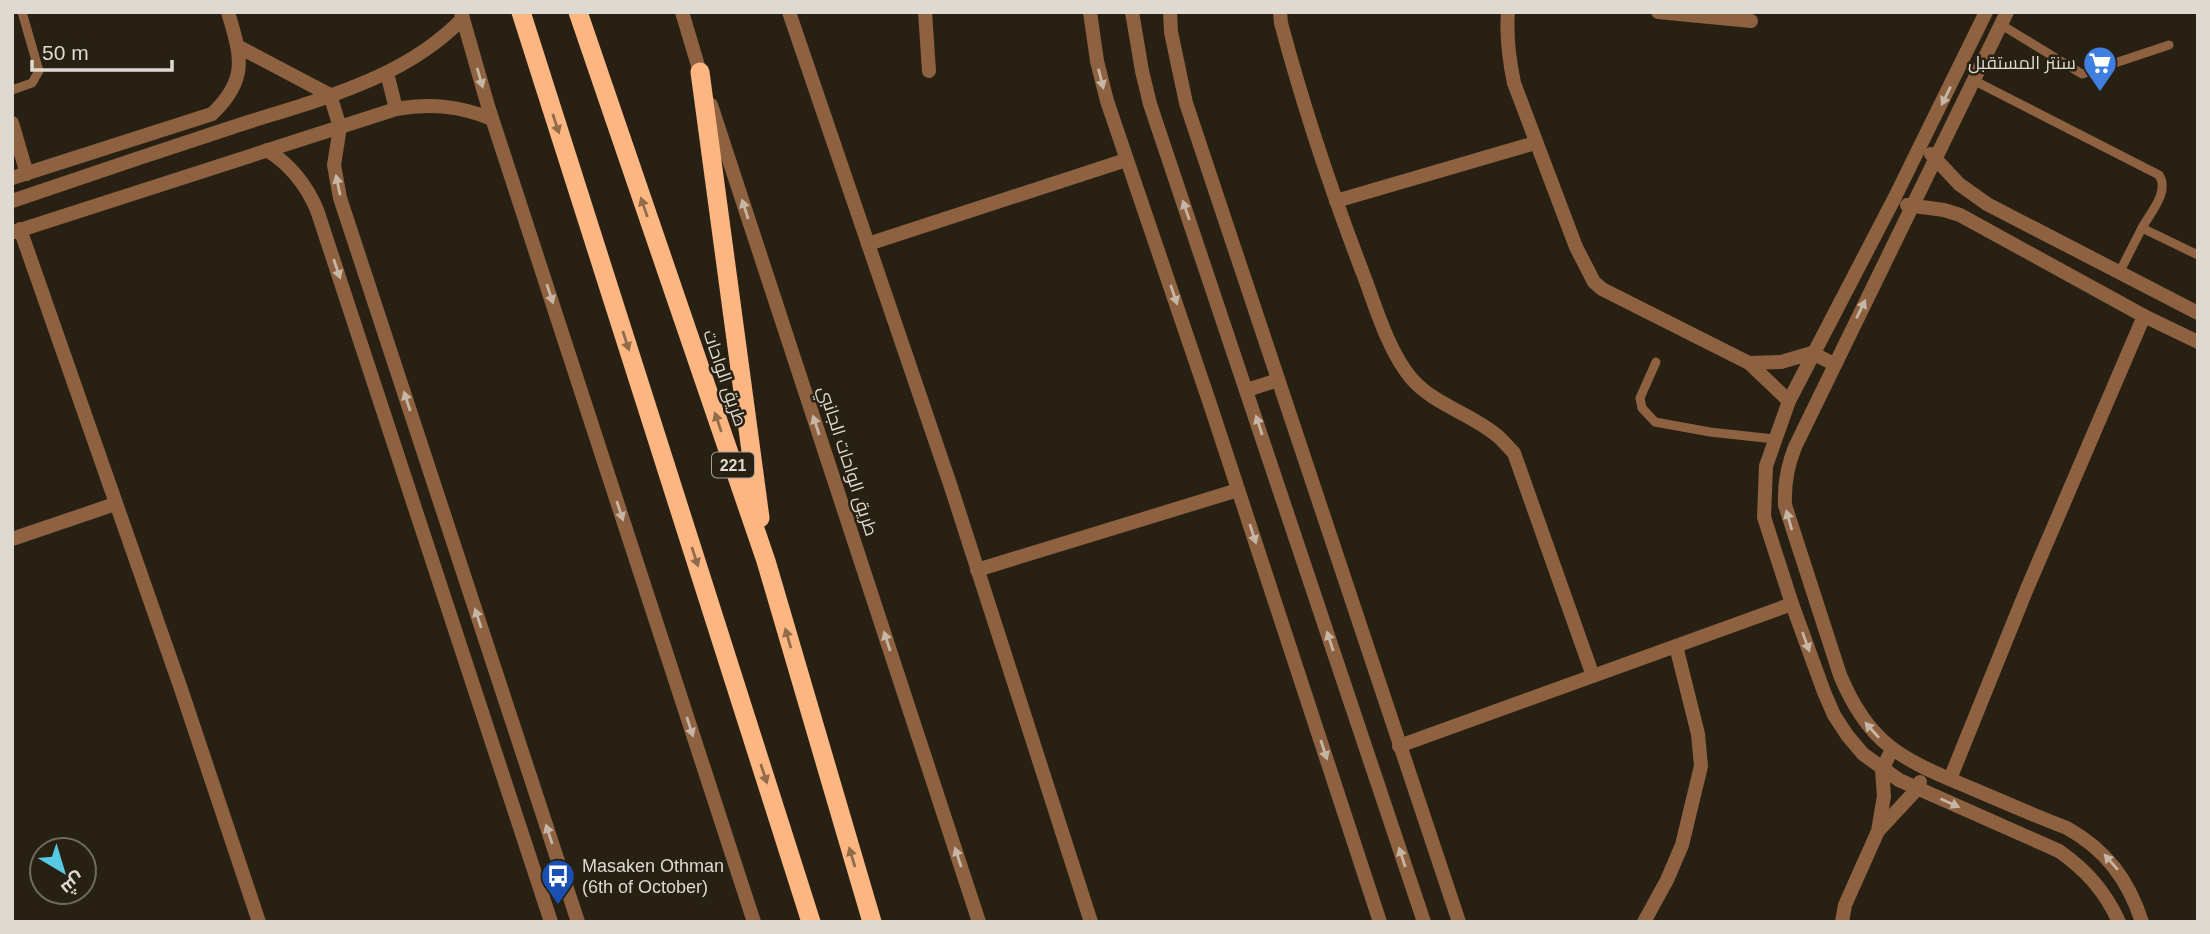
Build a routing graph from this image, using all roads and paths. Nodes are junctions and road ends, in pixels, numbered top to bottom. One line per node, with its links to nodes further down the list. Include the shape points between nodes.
1 (22, 12): 24 (lane, via 39,71 32,83)
2 (228, 12): 19 (street)
3 (521, 12): 78 (highway, one-way to 78)
4 (578, 12): 62 (highway, طريق الواحات / 221, one-way to 4)
5 (682, 12): 21 (street, طريق الواحات الجانبي)
6 (789, 12): 43 (street)
7 (925, 12): 20 (street)
8 (1090, 12): 34 (street, one-way to 34, via 1097,61)
9 (1132, 12): 54 (street, one-way to 9, via 1150,103)
10 (1170, 12): 53 (street, via 1186,103)
11 (1280, 12): 39 (street, via 1298,87)
12 (1508, 12): 30 (street, via 1514,83)
13 (1658, 12): 17 (street)
14 (1986, 12): 31 (street, one-way to 31)
15 (462, 15): 22 (street, via 428,50); 27 (street, one-way to 27)
16 (2003, 18): 18 (lane, via 2082,74); 23 (street)
17 (1751, 21)
18 (2169, 45)
19 (239, 47): 25 (street); 35 (street, via 236,84 212,114)
20 (929, 71)
21 (700, 72): 62 (highway); 80 (street, طريق الواحات الجانبي, one-way to 21)
22 (387, 73): 25 (street); 26 (street)
23 (1973, 80): 33 (street); 41 (lane, via 2159,175 2163,191)
24 (12, 90)
25 (330, 95): 29 (street); 38 (street)
26 (396, 109): 27 (street, via 436,104); 29 (street)
27 (492, 119): 77 (street, one-way to 77)
28 (12, 123): 35 (street)
29 (340, 127): 32 (street); 60 (street, one-way to 29, via 340,198 334,165)
30 (1535, 143): 39 (street); 51 (street, via 1594,282)
31 (1920, 147): 33 (street); 37 (street)
32 (267, 150): 42 (street); 61 (street, one-way to 61, via 297,175 317,210)
33 (1936, 157): 40 (street); 45 (street, via 1959,184 1987,204)
34 (1126, 160): 43 (street); 57 (street, one-way to 57)
35 (27, 174): 36 (street)
36 (12, 178)
37 (1894, 200): 40 (street); 49 (street)
38 (12, 201)
39 (1336, 201): 66 (street, via 1375,306 1411,379 1495,433 1514,453)
40 (1912, 207): 47 (street, via 1960,215); 52 (street, one-way to 40)
41 (2141, 228): 44 (lane); 45 (lane)
42 (16, 231): 58 (street)
43 (868, 244): 63 (street)
44 (2198, 255)
45 (2119, 273): 46 (street)
46 (2198, 313)
47 (2144, 316): 48 (street); 71 (street)
48 (2198, 342)
49 (1812, 353): 51 (street, via 1781,362); 52 (street); 55 (street)
50 (1656, 362): 56 (lane, via 1640,398 1655,422)
51 (1749, 363): 55 (street)
52 (1834, 365): 68 (street, one-way to 52, via 1868,725 1849,696 1785,505 1788,466)
53 (1278, 380): 54 (street); 67 (street)
54 (1247, 390): 83 (street, one-way to 54)
55 (1789, 401): 56 (street)
56 (1774, 439): 64 (street, via 1764,483 1764,517)
57 (1238, 489): 63 (street); 82 (street, one-way to 82)
58 (115, 504): 59 (street); 74 (street)
59 (12, 539)
60 (456, 549): 61 (street); 76 (street, one-way to 60)
61 (432, 556): 75 (street)
62 (766, 561): 79 (highway, طريق الواحات / 221, one-way to 62)
63 (977, 570): 81 (street)
64 (1792, 604): 65 (street); 70 (street, one-way to 70, via 1834,715 1847,736)
65 (1676, 646): 66 (street); 85 (street, via 1698,733 1700,766 1682,845)
66 (1593, 676): 67 (street)
67 (1399, 746): 84 (street)
68 (1892, 749): 69 (street); 70 (street)
69 (1924, 769): 71 (street); 72 (street)
70 (1882, 770): 72 (street); 73 (street, via 1884,796)
71 (1950, 779): 88 (street, one-way to 71, via 2117,869 2086,839)
72 (1918, 788): 73 (street); 87 (street, one-way to 87, via 2068,857 2094,880)
73 (1878, 831): 86 (street, via 1844,905)
74 (259, 922)
75 (551, 922)
76 (578, 922)
77 (754, 922)
78 (811, 922)
79 (872, 922)
80 (979, 922)
81 (1091, 922)
82 (1380, 922)
83 (1424, 922)
84 (1460, 922)
85 (1644, 922)
86 (1842, 922)
87 (2119, 922)
88 (2142, 922)

